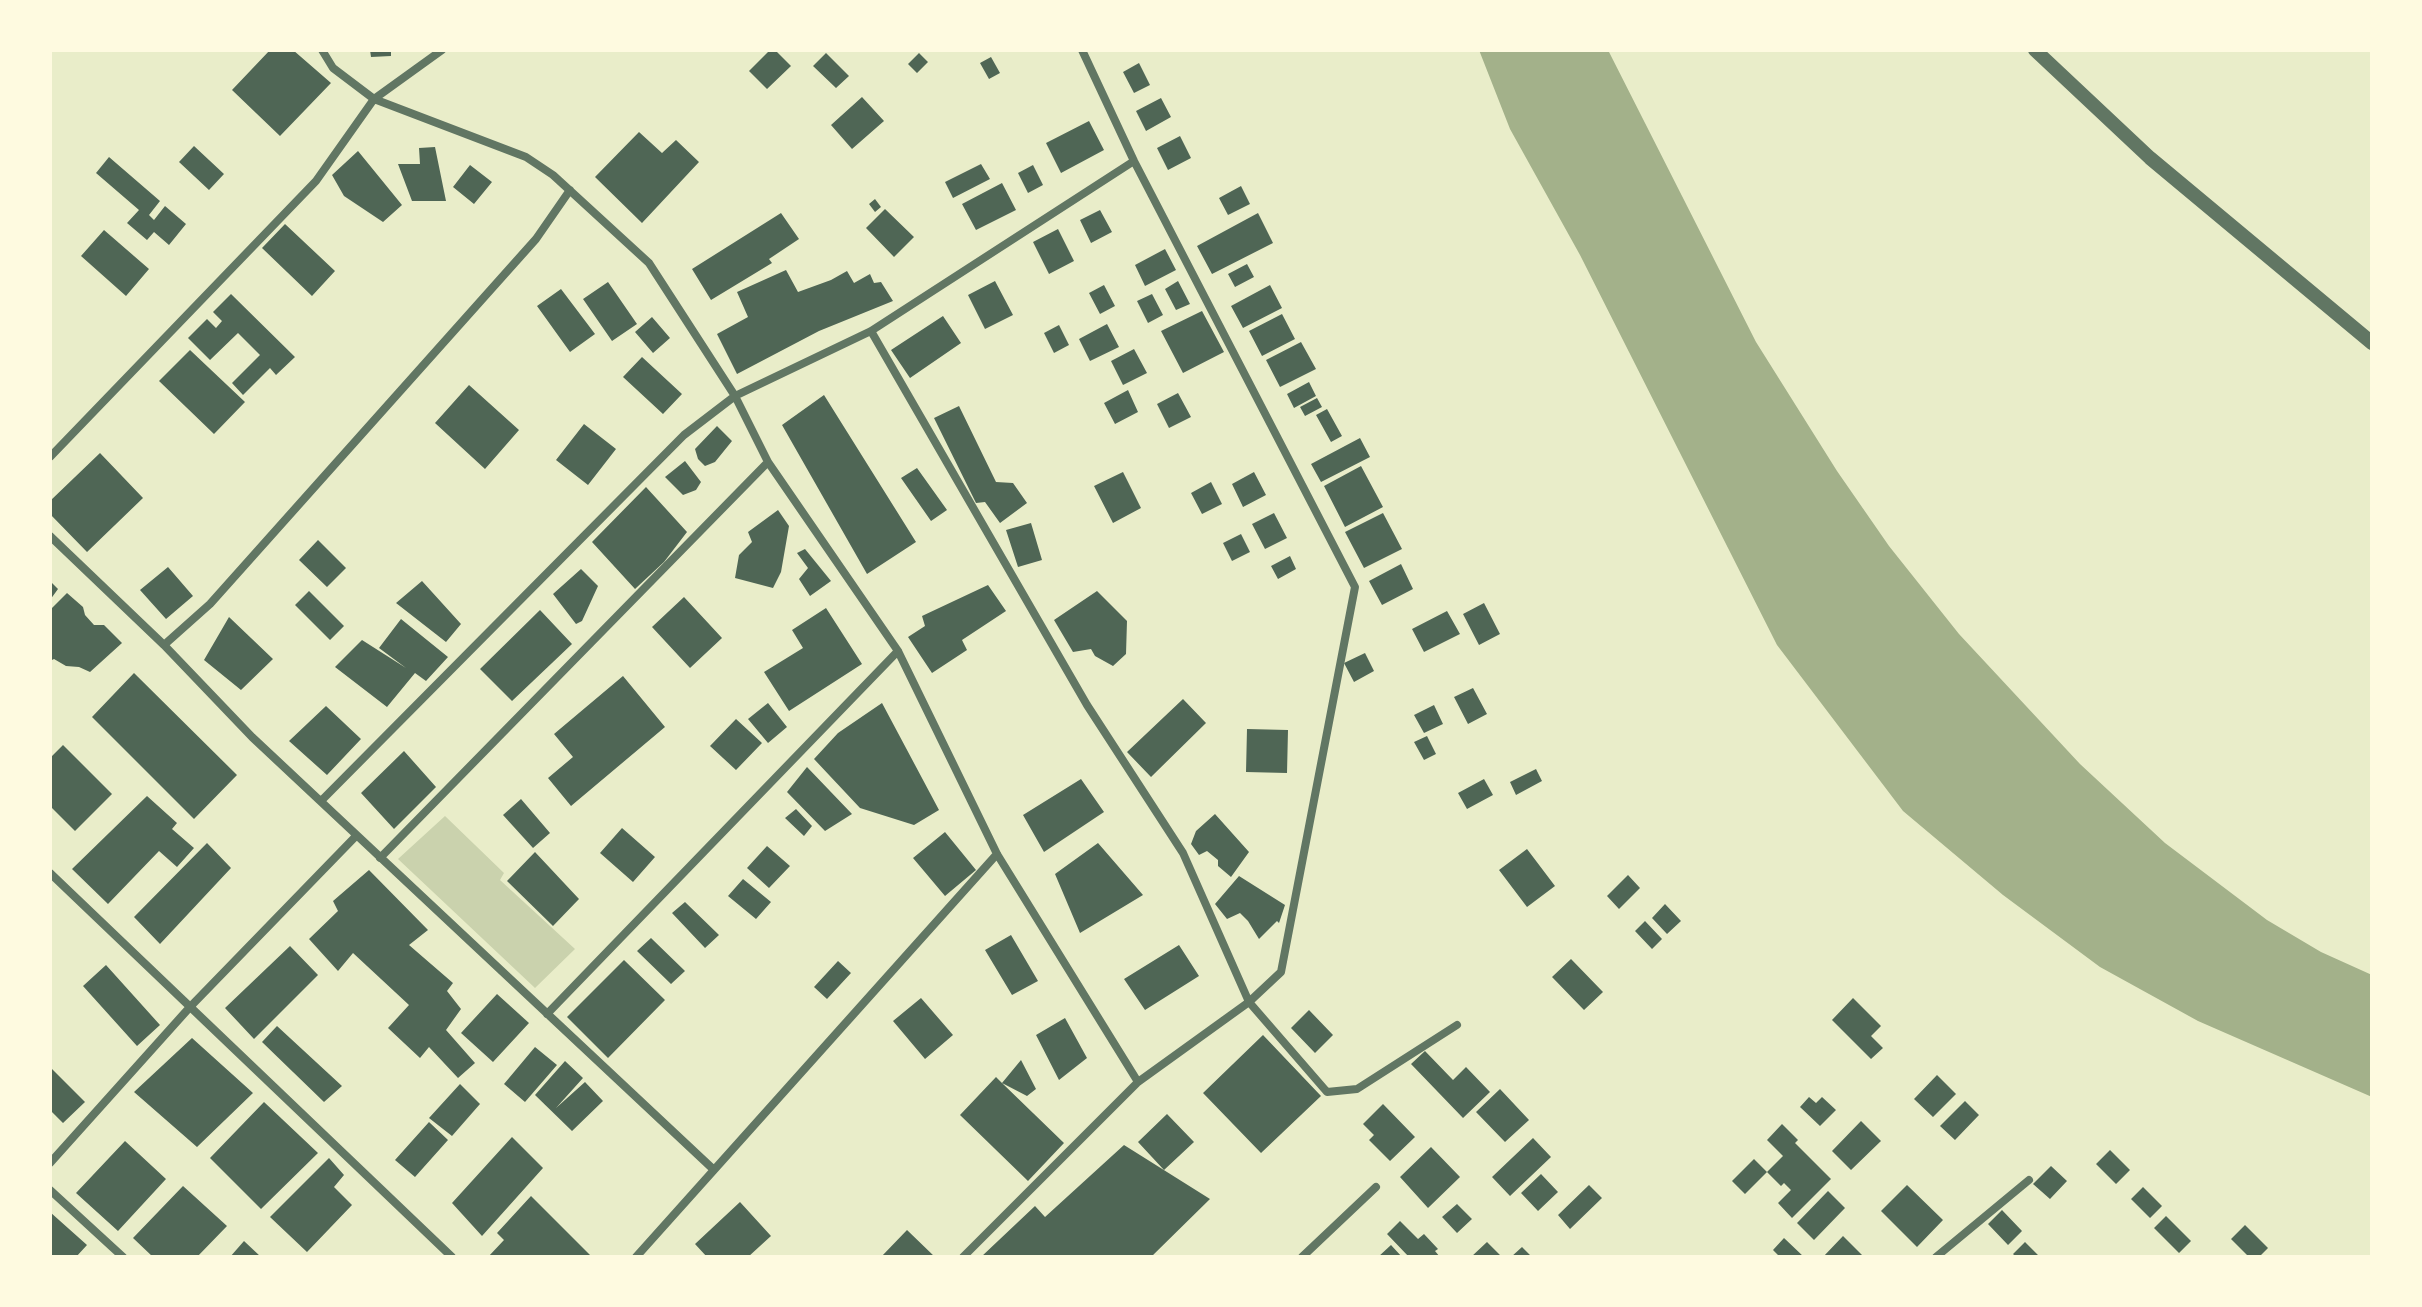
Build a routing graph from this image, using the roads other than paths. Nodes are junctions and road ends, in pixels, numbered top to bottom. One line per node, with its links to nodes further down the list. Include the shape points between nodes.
1 (322, 50): 5 (street, via 333,68)
2 (442, 50): 5 (street)
3 (1082, 50): 6 (street)
4 (2035, 50): 9 (street, via 2150,158)
5 (374, 99): 7 (street, via 526,157); 11 (street, via 316,181)
6 (1134, 161): 8 (street); 21 (street, via 1355,587 1281,972)
7 (570, 190): 10 (street, via 649,263); 14 (street, via 536,239 210,604)
8 (871, 331): 10 (street); 21 (street, via 1087,705 1183,853)
9 (2372, 343)
10 (735, 396): 12 (street); 16 (street, via 684,435)
11 (50, 457)
12 (768, 462): 15 (street); 19 (street)
13 (50, 536): 14 (street)
14 (164, 645): 16 (street)
15 (898, 651): 18 (street); 23 (street)
16 (321, 801): 17 (street)
17 (356, 836): 19 (street); 22 (street)
18 (997, 854): 25 (street); 27 (street)
19 (380, 858): 23 (street)
20 (50, 873): 22 (street)
21 (1249, 1002): 24 (street, via 1327,1092 1357,1089); 25 (street)
22 (190, 1007): 26 (street); 32 (street)
23 (547, 1014): 27 (street)
24 (1457, 1025)
25 (1138, 1082): 34 (street)
26 (50, 1163)
27 (713, 1169): 33 (street)
28 (2029, 1180): 36 (street)
29 (1376, 1187): 35 (street)
30 (50, 1190): 31 (street)
31 (123, 1257)
32 (452, 1257)
33 (636, 1257)
34 (963, 1257)
35 (1302, 1257)
36 (1936, 1257)

